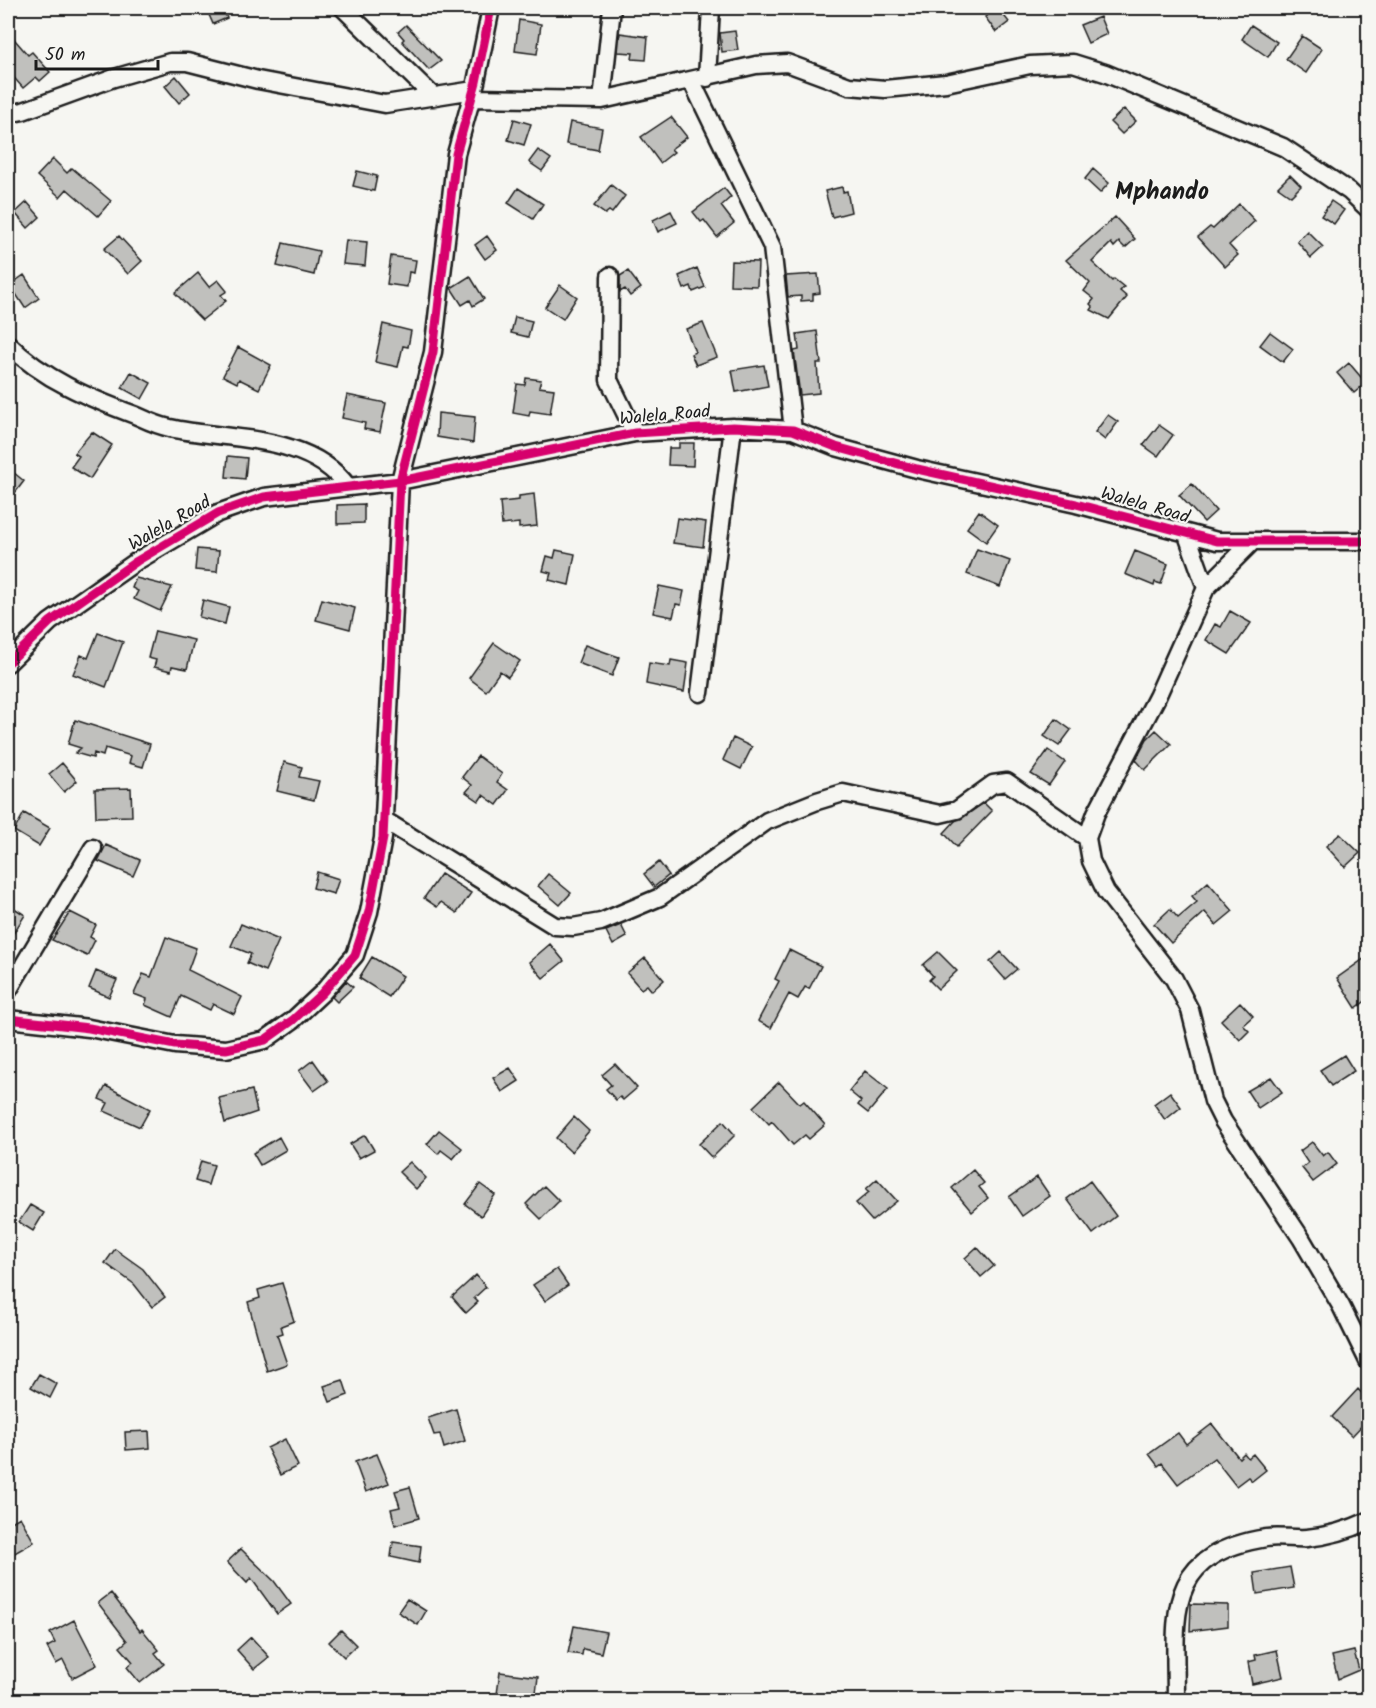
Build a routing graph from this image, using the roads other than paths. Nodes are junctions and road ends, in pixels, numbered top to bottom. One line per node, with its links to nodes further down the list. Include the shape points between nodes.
1 (344, 8): 7 (street)
2 (491, 8): 6 (street)
3 (612, 8): 8 (street)
4 (711, 8): 5 (street)
5 (699, 80): 8 (street); 10 (street, via 756,65 787,63 849,86 885,89 946,83 1030,65 1073,63 1283,147 1349,191); 14 (street, via 772,247)
6 (473, 94): 7 (street); 8 (street); 16 (street, via 456,154 434,352)
7 (434, 97): 9 (street, via 385,104 187,62 170,62)
8 (602, 100)
9 (8, 114)
10 (1368, 209)
11 (610, 276): 15 (street, via 609,381)
12 (8, 344): 17 (street, via 23,360 86,397 169,428 254,439 316,458)
13 (733, 427): 14 (street, Walela Road); 15 (street, Walela Road); 23 (street)
14 (793, 430): 18 (street, Walela Road, via 836,447 917,469 1076,504)
15 (635, 433): 16 (street, Walela Road)
16 (400, 481): 17 (street, Walela Road); 24 (street)
17 (348, 487): 22 (street, Walela Road, via 264,497 218,513 137,561 50,622)
18 (1187, 535): 20 (street, Walela Road); 21 (street)
19 (1368, 541): 20 (street, Walela Road)
20 (1252, 542): 21 (street)
21 (1206, 588): 25 (street)
22 (8, 663)
23 (700, 693)
24 (384, 820): 25 (street, via 555,926 573,927 601,922 660,897 766,820 843,793 940,814 957,810 993,784 1007,782); 28 (street, via 369,912 355,956 314,1000 265,1040 226,1049 175,1045 89,1028)
25 (1087, 838): 29 (street, via 1091,861 1106,892 1174,979 1190,1010 1213,1101 1223,1121 1301,1238)
26 (93, 848): 27 (street)
27 (8, 991)
28 (8, 1019)
29 (1368, 1361)
30 (1368, 1521): 31 (street, via 1350,1530 1307,1538 1267,1538 1218,1551 1200,1562 1187,1579 1176,1611)
31 (1176, 1701)

